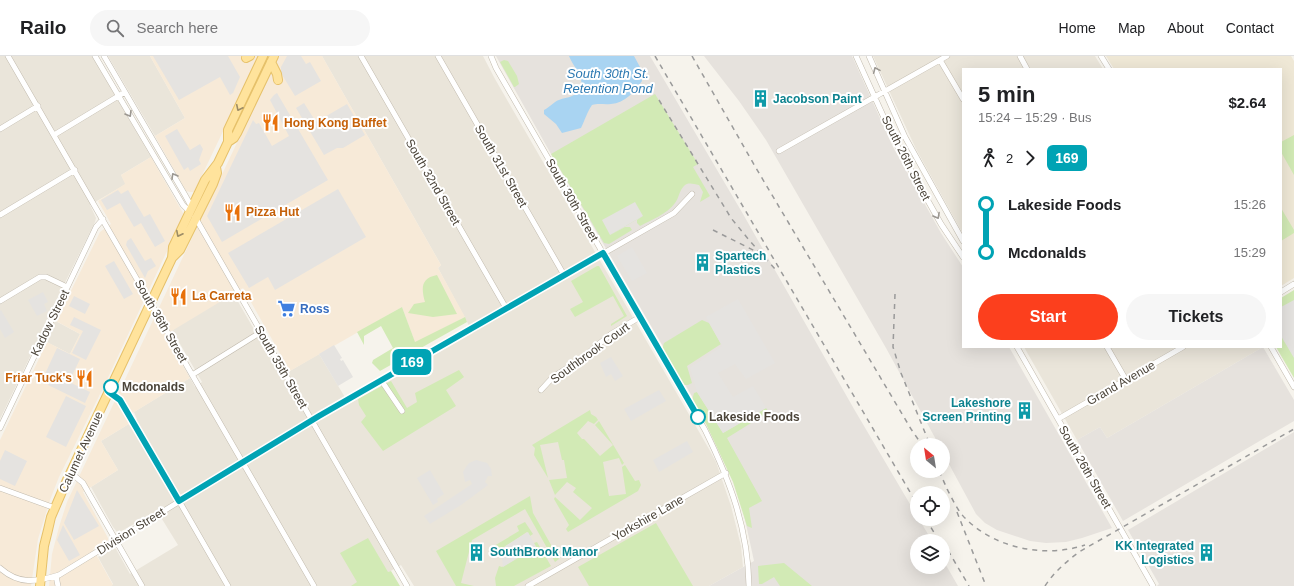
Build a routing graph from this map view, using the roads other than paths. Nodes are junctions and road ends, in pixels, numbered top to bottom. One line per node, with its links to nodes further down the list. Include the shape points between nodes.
1 (8, 56): 25 (street, South 36th Street)
2 (95, 56): 22 (street, South 35th Street)
3 (104, 56): 21 (street, South 35th Street)
4 (263, 56): 17 (main road, Calumet Avenue)
5 (361, 56): 47 (street, South 32nd Street)
6 (438, 56): 41 (street, South 31st Street)
7 (490, 56): 38 (street, South 30th Street)
8 (856, 56): 23 (street, South 26th Street)
9 (869, 56): 20 (street, South 26th Street, one-way to 9)
10 (947, 56): 14 (street)
11 (1020, 56): 15 (street)
12 (1101, 56): 16 (street)
13 (273, 59): 18 (main road, Calumet Avenue); 19 (main road)
14 (940, 60): 20 (street); 24 (street)
15 (1026, 68)
16 (1108, 68)
17 (256, 72): 18 (main road); 28 (main road, Calumet Avenue, one-way to 28, via 228,130)
18 (265, 76): 28 (main road, Calumet Avenue, via 237,133)
19 (278, 80)
20 (885, 91): 23 (street); 37 (street, South 26th Street, via 905,137)
21 (125, 92): 22 (street); 33 (street, South 35th Street, one-way to 21, via 185,195)
22 (118, 96): 27 (street); 33 (street, South 35th Street, one-way to 33, via 183,205)
23 (876, 96): 29 (street); 39 (street, South 26th Street, one-way to 39, via 895,142 941,224)
24 (962, 97)
25 (38, 106): 26 (street); 27 (street, South 36th Street)
26 (0, 129)
27 (54, 134): 31 (street, South 36th Street)
28 (228, 142): 30 (main road, Calumet Avenue)
29 (779, 151)
30 (216, 167): 33 (main road, Calumet Avenue, via 206,178); 36 (main road, Calumet Avenue, via 216,177)
31 (75, 170): 34 (street); 35 (street, South 36th Street)
32 (692, 194): 38 (street, Division Street, via 674,213)
33 (191, 210): 36 (street, South 35th Street); 40 (main road, Calumet Avenue, one-way to 40, via 173,247)
34 (0, 215)
35 (103, 219): 43 (street, Kadow Street, via 96,227); 46 (street, South 36th Street)
36 (196, 219): 40 (main road, Calumet Avenue, via 179,252); 49 (street, South 35th Street)
37 (962, 239)
38 (603, 253): 41 (street, Division Street); 48 (street, South 30th Street)
39 (962, 256)
40 (172, 258): 46 (main road, Calumet Avenue)
41 (564, 275): 47 (street, Division Street)
42 (1294, 284): 44 (street)
43 (67, 287): 45 (street, via 46,277 40,277); 63 (street, Kadow Street)
44 (1282, 291)
45 (0, 301)
46 (151, 303): 54 (street, South 36th Street); 59 (main road, Calumet Avenue)
47 (506, 308): 55 (street, Division Street)
48 (640, 317): 58 (street, Southbrook Court, via 611,334 581,359 553,377); 66 (street, South 30th Street, via 705,430)
49 (261, 332): 54 (street); 62 (street, South 35th Street)
50 (1018, 348): 61 (street, South 26th Street)
51 (1108, 348): 56 (street)
52 (1181, 348): 56 (street, Grand Avenue)
53 (1272, 348): 57 (street)
54 (192, 375): 64 (street, South 36th Street)
55 (381, 380): 60 (street); 62 (street, Division Street)
56 (1126, 380): 61 (street, Grand Avenue)
57 (1294, 388)
58 (541, 390)
59 (109, 392): 65 (main road, Calumet Avenue); 68 (street, via 120,400)
60 (402, 411)
61 (1058, 419): 81 (street, South 26th Street)
62 (312, 420): 64 (street, Division Street); 78 (street, South 35th Street)
63 (0, 427)
64 (243, 462): 68 (street, Division Street); 77 (street, South 36th Street)
65 (71, 473): 69 (main road, Calumet Avenue); 70 (street, via 83,483)
66 (726, 473): 79 (street, Yorkshire Lane); 80 (street, South 30th Street, via 747,550)
67 (0, 488): 69 (street)
68 (179, 501): 70 (street, Division Street); 76 (street)
69 (55, 508): 73 (main road, Calumet Avenue, via 44,546)
70 (116, 540): 72 (street, Division Street); 75 (street)
71 (0, 568): 73 (street, Division Street, via 17,579)
72 (56, 576): 73 (street, Division Street); 74 (street)
73 (40, 583)
74 (58, 586)
75 (142, 586)
76 (228, 586)
77 (314, 586)
78 (407, 586)
79 (528, 586)
80 (749, 586)
81 (1153, 586)

